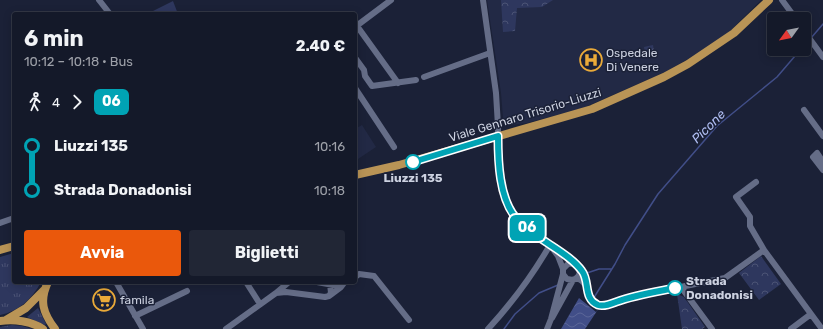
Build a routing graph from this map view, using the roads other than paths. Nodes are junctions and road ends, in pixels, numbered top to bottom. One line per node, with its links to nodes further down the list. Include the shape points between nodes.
1 (99, 0): 6 (street)
2 (391, 0): 8 (street)
3 (483, 0): 11 (street)
4 (769, 0): 19 (main road, Viale Gennaro Trisorio-Liuzzi, via 721,43 664,77 592,109)
5 (782, 0): 7 (street)
6 (108, 12)
7 (791, 12)
8 (357, 26)
9 (357, 28): 16 (street)
10 (811, 40): 12 (street)
11 (490, 53): 14 (street); 19 (street, via 496,94)
12 (823, 56)
13 (357, 60): 16 (street, via 372,86)
14 (424, 77)
15 (416, 80): 16 (street)
16 (398, 83)
17 (357, 91): 21 (street)
18 (804, 110): 20 (street)
19 (498, 136): 24 (main road, Viale Gennaro Trisorio-Liuzzi); 28 (street, via 498,155 507,203 521,223)
20 (823, 136)
21 (394, 147)
22 (823, 162): 23 (street, via 817,154 813,157)
23 (823, 170)
24 (357, 176)
25 (756, 182): 31 (street, via 736,197 750,217 750,226)
26 (12, 219): 27 (street)
27 (0, 223)
28 (550, 245): 32 (street); 33 (street, via 558,256); 58 (street, via 524,286)
29 (12, 247): 30 (main road)
30 (0, 250)
31 (764, 250): 44 (street, via 725,278); 49 (street)
32 (577, 265): 33 (street, via 568,264); 35 (street, via 580,274); 43 (street, via 584,274)
33 (563, 271): 35 (street, via 567,279); 51 (street)
34 (357, 276): 53 (street, via 374,276)
35 (574, 280): 43 (street, via 579,279); 51 (street)
36 (117, 284): 50 (street)
37 (247, 284): 48 (street)
38 (287, 284): 46 (street)
39 (330, 284): 40 (street); 47 (street)
40 (340, 284)
41 (343, 284): 47 (street)
42 (46, 286): 52 (main road, via 26,308); 55 (main road, via 43,297 44,311)
43 (586, 286): 44 (street, via 592,300 603,306 631,297)
44 (681, 287): 60 (street)
45 (187, 292): 50 (street)
46 (276, 293): 47 (street); 48 (street)
47 (329, 296)
48 (260, 304): 57 (street)
49 (811, 314): 61 (street); 62 (street)
50 (136, 316): 56 (street)
51 (551, 319): 59 (street)
52 (3, 320): 54 (main road, via 26,322)
53 (409, 320)
54 (43, 329)
55 (55, 329)
56 (143, 329)
57 (226, 329)
58 (488, 329)
59 (547, 329)
60 (712, 329)
61 (791, 329)
62 (822, 329)

